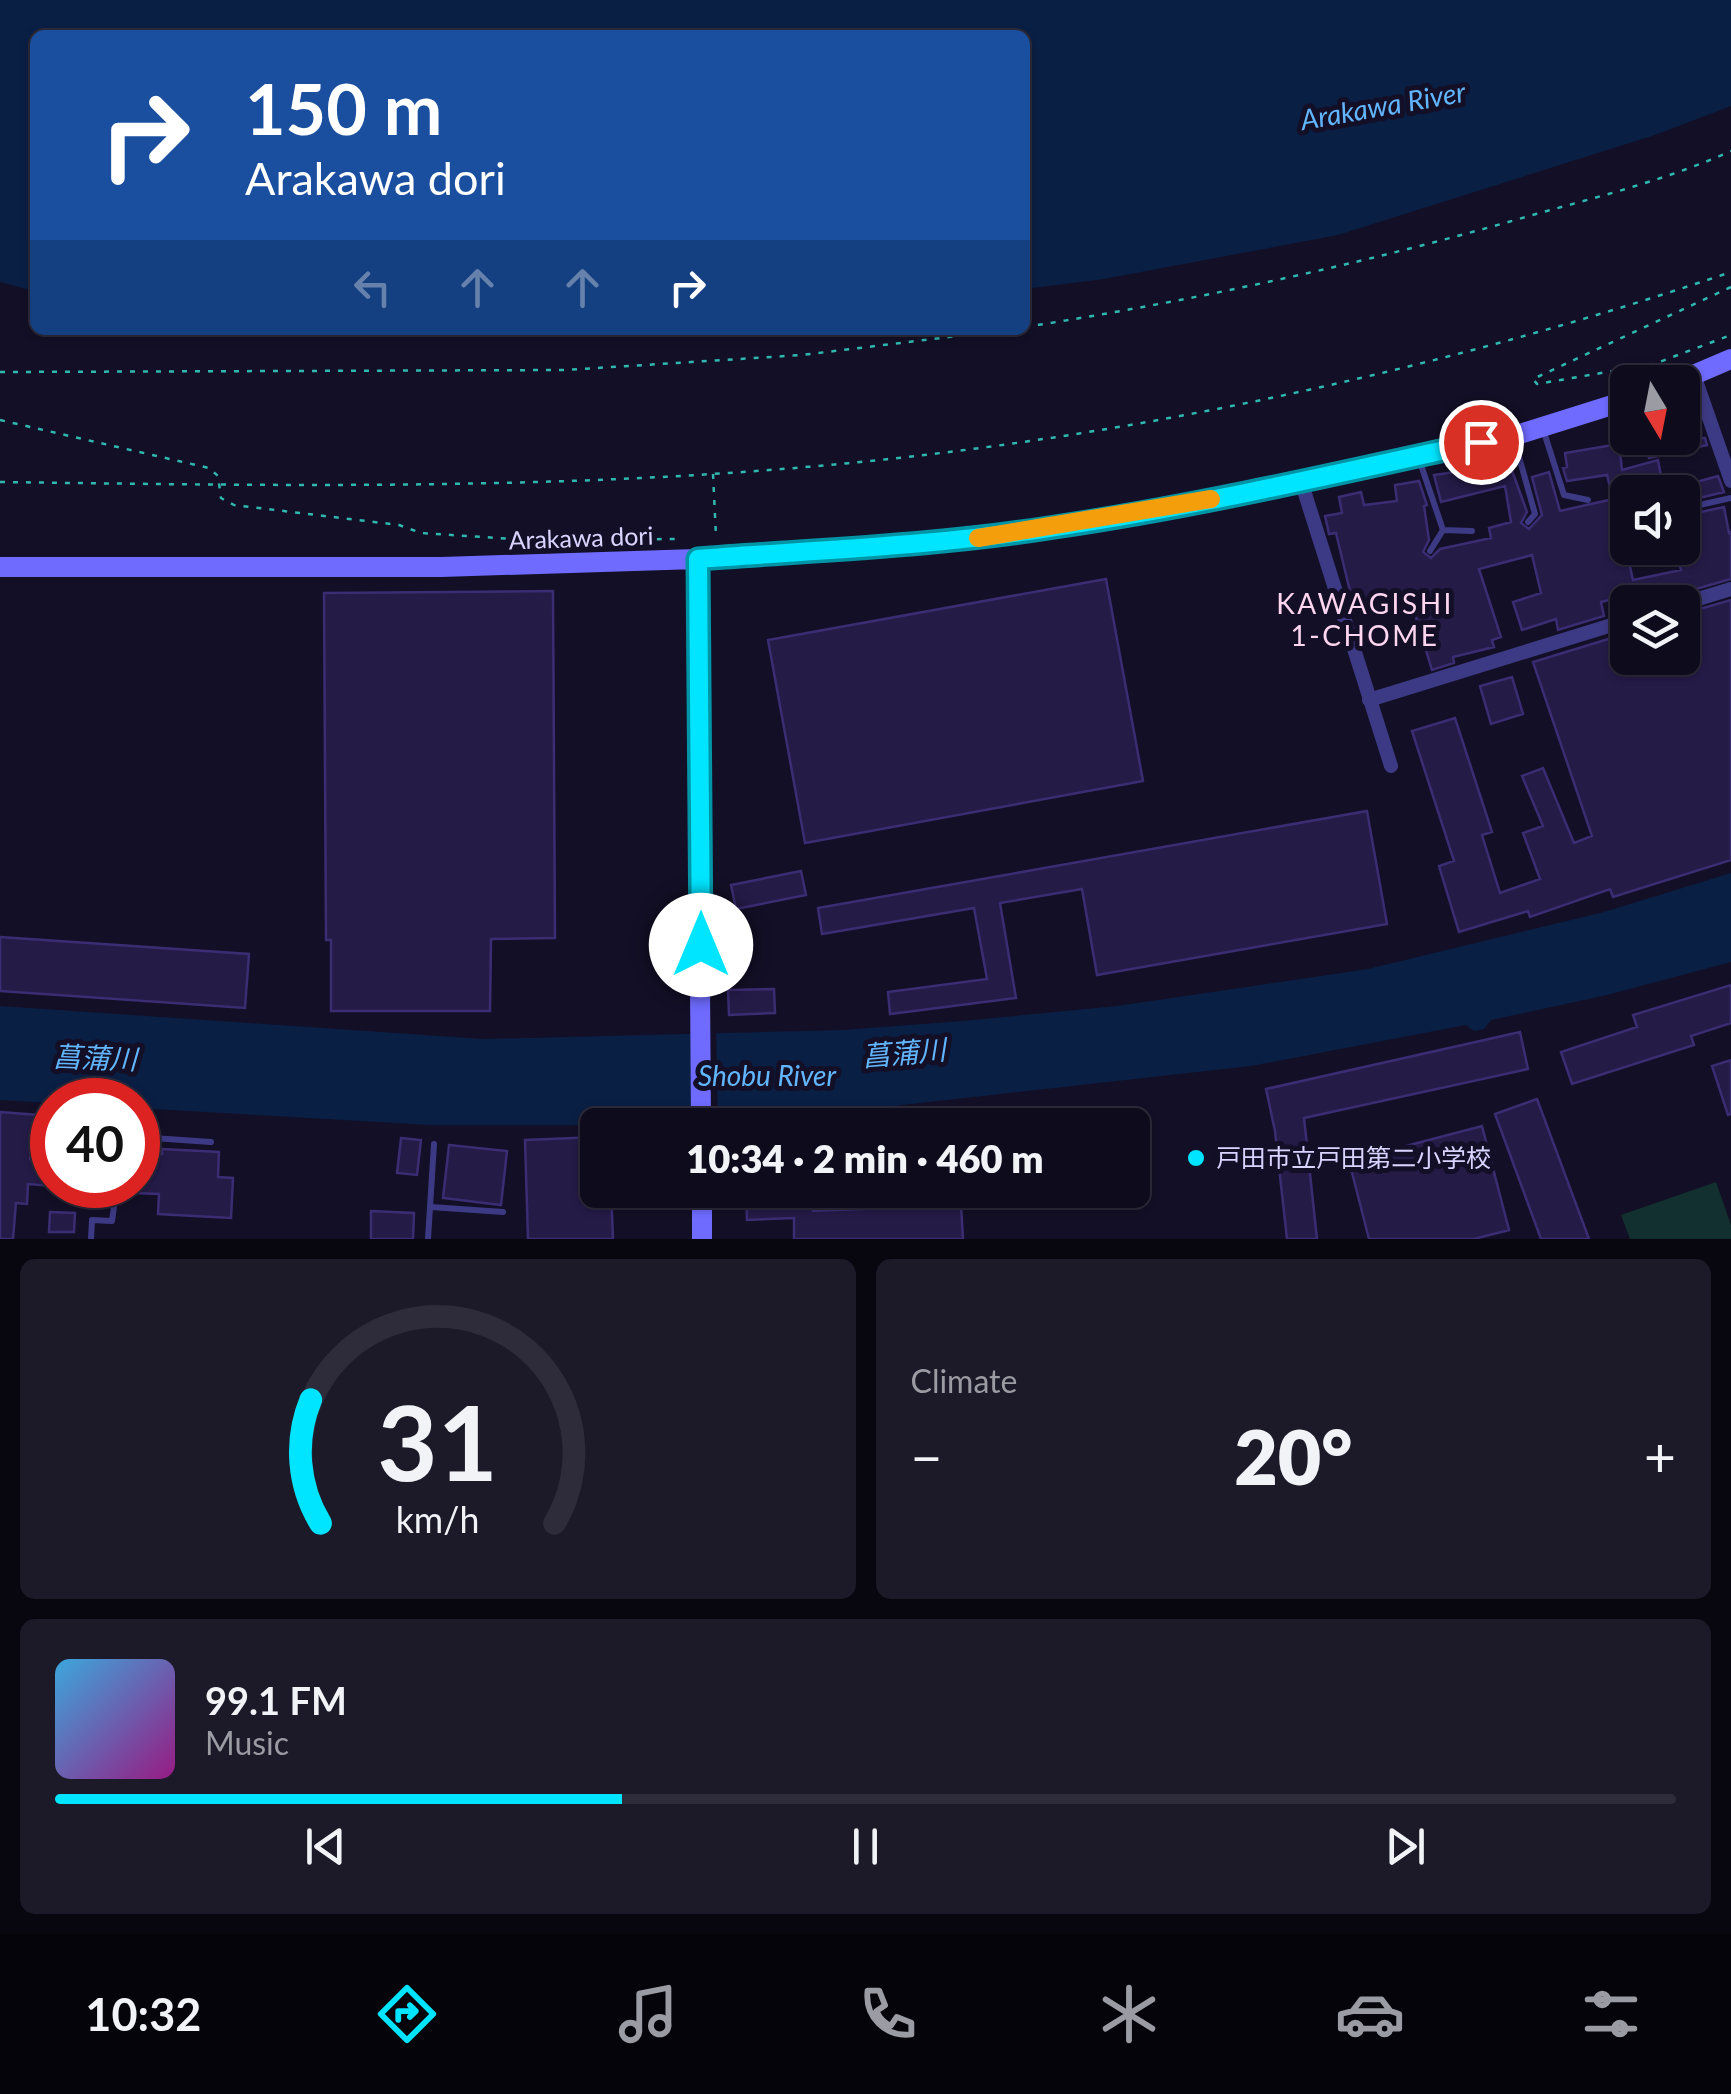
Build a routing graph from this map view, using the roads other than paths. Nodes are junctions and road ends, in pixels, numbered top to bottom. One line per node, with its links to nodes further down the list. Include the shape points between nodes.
1 (1731, 359): 2 (street)
2 (1700, 372)
3 (1610, 406): 5 (street, Arakawa dori)
4 (1700, 412): 9 (street)
5 (1543, 427): 6 (street, Arakawa dori); 11 (lane, via 1564,495)
6 (1512, 435): 7 (street, Arakawa dori); 13 (lane, via 1534,514)
7 (1418, 456): 8 (street, Arakawa dori); 14 (lane)
8 (1301, 481): 17 (street, Arakawa dori, via 972,538); 22 (street)
9 (1731, 481)
10 (1731, 498): 12 (lane)
11 (1588, 500)
12 (1700, 505)
13 (1528, 522)
14 (1443, 530): 15 (lane); 16 (lane)
15 (1472, 532)
16 (1430, 550)
17 (707, 558): 18 (street, Arakawa dori, via 440,567); 24 (street)
18 (0, 567)
19 (1731, 588): 20 (street)
20 (1700, 598)
21 (1610, 626): 22 (street)
22 (1369, 700): 23 (street)
23 (1391, 766)
24 (701, 1108)
25 (160, 1139): 26 (lane)
26 (211, 1142)
27 (434, 1144): 28 (lane)
28 (431, 1207): 31 (lane); 33 (lane)
29 (114, 1208): 32 (lane, via 112,1221 92,1220)
30 (702, 1208): 34 (street)
31 (502, 1212)
32 (91, 1239)
33 (428, 1239)
34 (702, 1239)

